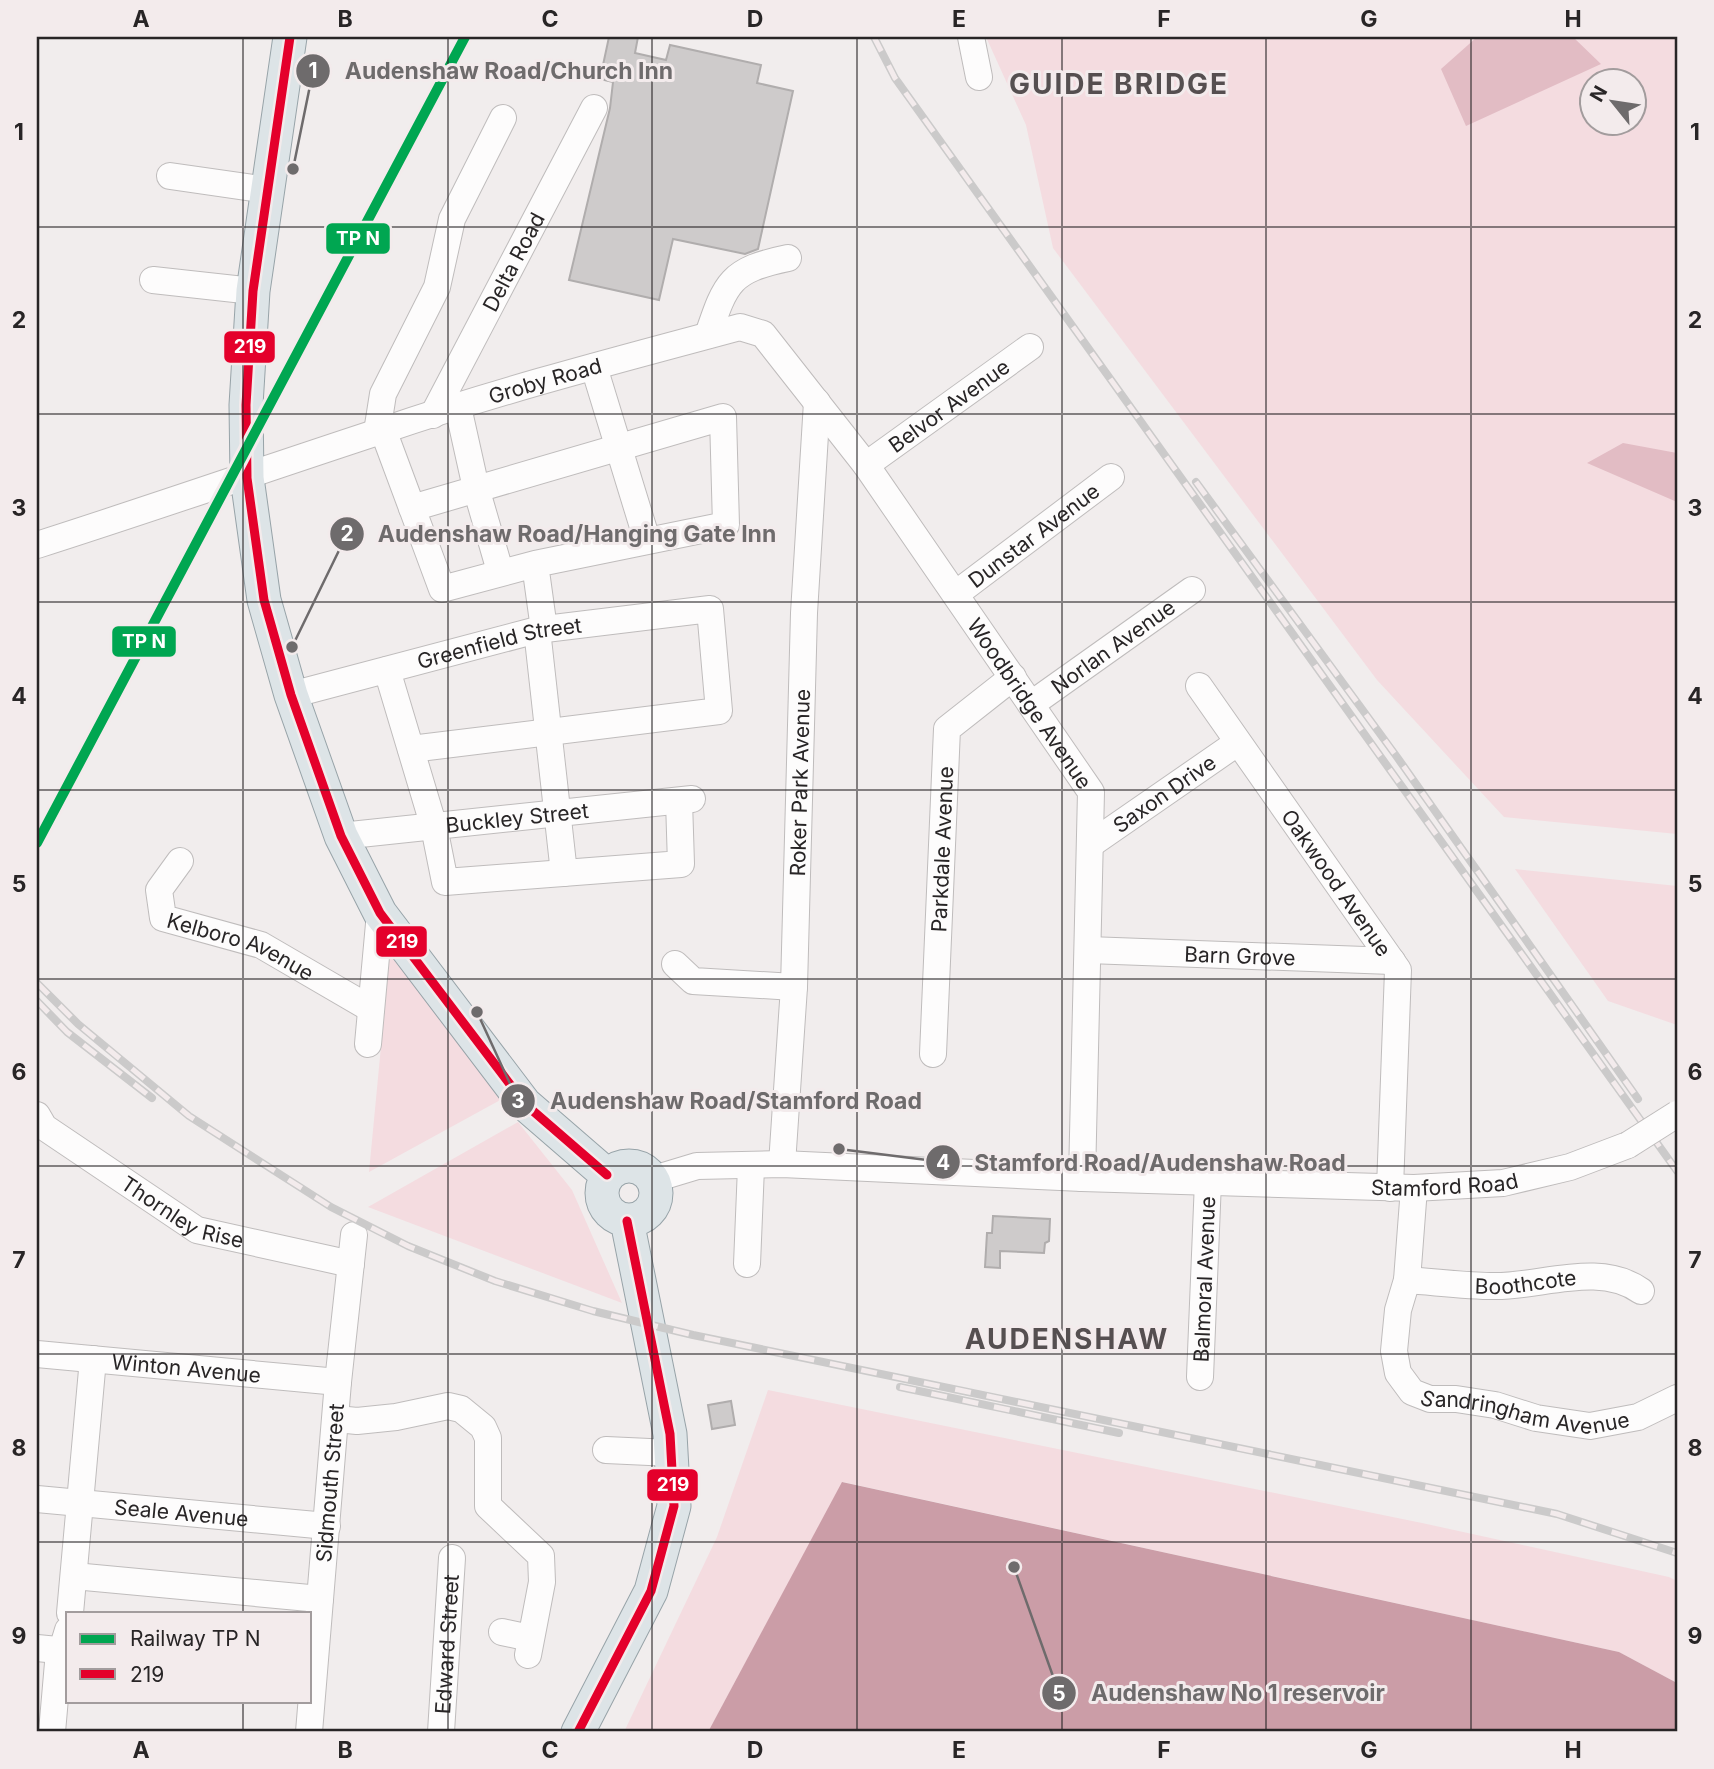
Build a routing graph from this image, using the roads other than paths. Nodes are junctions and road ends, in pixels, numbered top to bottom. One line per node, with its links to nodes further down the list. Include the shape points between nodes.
1 (289, 37): 7 (main road)
2 (971, 37): 3 (street)
3 (979, 77)
4 (594, 108): 16 (street, Delta Road)
5 (503, 118): 17 (street, via 452,219 437,287 383,394)
6 (170, 176): 7 (street)
7 (268, 190): 10 (main road)
8 (789, 258): 11 (street, via 755,265 723,290)
9 (153, 280): 10 (street)
10 (253, 291): 21 (main road)
11 (708, 335): 13 (street, Groby Road); 14 (street, Groby Road, via 740,327 763,334)
12 (1030, 347): 19 (street, Belvor Avenue)
13 (594, 366): 15 (street, Groby Road); 18 (street)
14 (817, 402): 19 (street, Woodbridge Avenue); 49 (street, Roker Park Avenue, via 804,613)
15 (458, 407): 16 (street, Groby Road); 22 (street)
16 (433, 415): 17 (street, Groby Road)
17 (380, 431): 21 (street, Groby Road); 23 (street)
18 (620, 445): 22 (street); 24 (street); 24 (street, via 723,417 726,525)
19 (866, 465): 29 (street, Woodbridge Avenue)
20 (1111, 477): 29 (street, Dunstar Avenue)
21 (247, 478): 25 (street, Groby Road); 34 (main road, via 264,600)
22 (476, 488): 23 (street); 27 (street)
23 (412, 508): 27 (street, via 442,589)
24 (646, 540): 26 (street)
25 (37, 545)
26 (535, 564): 27 (street); 30 (street)
27 (500, 571)
28 (1192, 590): 35 (street, Norlan Avenue)
29 (957, 593): 32 (street, Woodbridge Avenue)
30 (541, 629): 31 (street, Greenfield Street); 36 (street); 36 (street, Greenfield Street, via 710,609 719,711)
31 (387, 670): 34 (street, Greenfield Street); 38 (street)
32 (1013, 677): 35 (street, Woodbridge Avenue); 52 (street, Parkdale Avenue, via 947,729)
33 (1199, 686): 37 (street, Oakwood Avenue)
34 (291, 695): 41 (main road)
35 (1032, 703): 42 (street, Woodbridge Avenue, via 1091,792)
36 (547, 732): 38 (street); 39 (street)
37 (1237, 743): 42 (street, Saxon Drive); 47 (street, Oakwood Avenue)
38 (411, 749): 40 (street)
39 (555, 814): 40 (street, Buckley Street); 44 (street); 44 (street, Buckley Street, via 686,800 681,864)
40 (435, 827): 41 (street, Buckley Street); 44 (street, via 446,882)
41 (341, 836): 45 (main road)
42 (1091, 844): 46 (street, Woodbridge Avenue)
43 (180, 861): 50 (street, Kelboro Avenue, via 159,890 163,918 261,945)
44 (564, 873)
45 (380, 913): 50 (street); 57 (main road, via 525,1104)
46 (1088, 950): 47 (street, Barn Grove); 58 (street, Woodbridge Avenue)
47 (1392, 961): 61 (street, Oakwood Avenue, via 1398,970)
48 (675, 964): 49 (street, via 693,981)
49 (794, 987): 55 (street, Roker Park Avenue)
50 (371, 1009): 51 (street)
51 (368, 1044)
52 (933, 1054)
53 (1677, 1114): 61 (street, Stamford Road, bridge, via 1628,1145 1570,1167 1503,1184)
54 (39, 1125): 64 (street, Thornley Rise, via 197,1230)
55 (782, 1164): 56 (street, Stamford Road); 58 (street, Stamford Road)
56 (751, 1167): 59 (street, Stamford Road, via 697,1166); 65 (street)
57 (607, 1175): 59 (main road, via 630,1164 642,1167); 62 (main road, via 602,1188 604,1204 611,1214)
58 (1082, 1178): 60 (street, Stamford Road)
59 (654, 1179): 62 (main road, via 657,1195 652,1209)
60 (1208, 1181): 61 (street, Stamford Road); 70 (street, Balmoral Avenue)
61 (1402, 1188): 66 (street, Sandringham Avenue)
62 (627, 1221): 75 (main road)
63 (354, 1235): 64 (street, Sidmouth Street)
64 (351, 1264): 71 (street, Sidmouth Street)
65 (747, 1264)
66 (1407, 1280): 67 (street, Boothcote, via 1496,1286 1561,1277 1625,1279); 72 (street, Sandringham Avenue, via 1394,1351 1398,1373 1412,1392 1590,1426 1638,1417)
67 (1641, 1291)
68 (37, 1354): 69 (street, Winton Avenue)
69 (93, 1359): 71 (street, Winton Avenue); 77 (street)
70 (1200, 1377)
71 (338, 1382): 73 (street, Sidmouth Street)
72 (1677, 1398)
73 (337, 1419): 78 (street, Sidmouth Street); 83 (street, via 396,1417 448,1406 461,1409 483,1427 488,1438 488,1506 541,1556 529,1646)
74 (607, 1450): 75 (street)
75 (671, 1453): 92 (main road, via 674,1506 651,1591)
76 (37, 1499): 77 (street, Seale Avenue)
77 (80, 1503): 78 (street, Seale Avenue); 80 (street)
78 (327, 1526): 81 (street, Sidmouth Street)
79 (452, 1558): 91 (street, Edward Street)
80 (74, 1576): 81 (street); 82 (street)
81 (320, 1599): 87 (street, Sidmouth Street)
82 (70, 1612)
83 (502, 1632)
84 (66, 1644): 86 (street)
85 (66, 1646): 89 (street, via 58,1663)
86 (37, 1648)
87 (312, 1672)
88 (310, 1702): 90 (street, Sidmouth Street)
89 (52, 1732)
90 (309, 1732)
91 (441, 1732)
92 (578, 1732)

